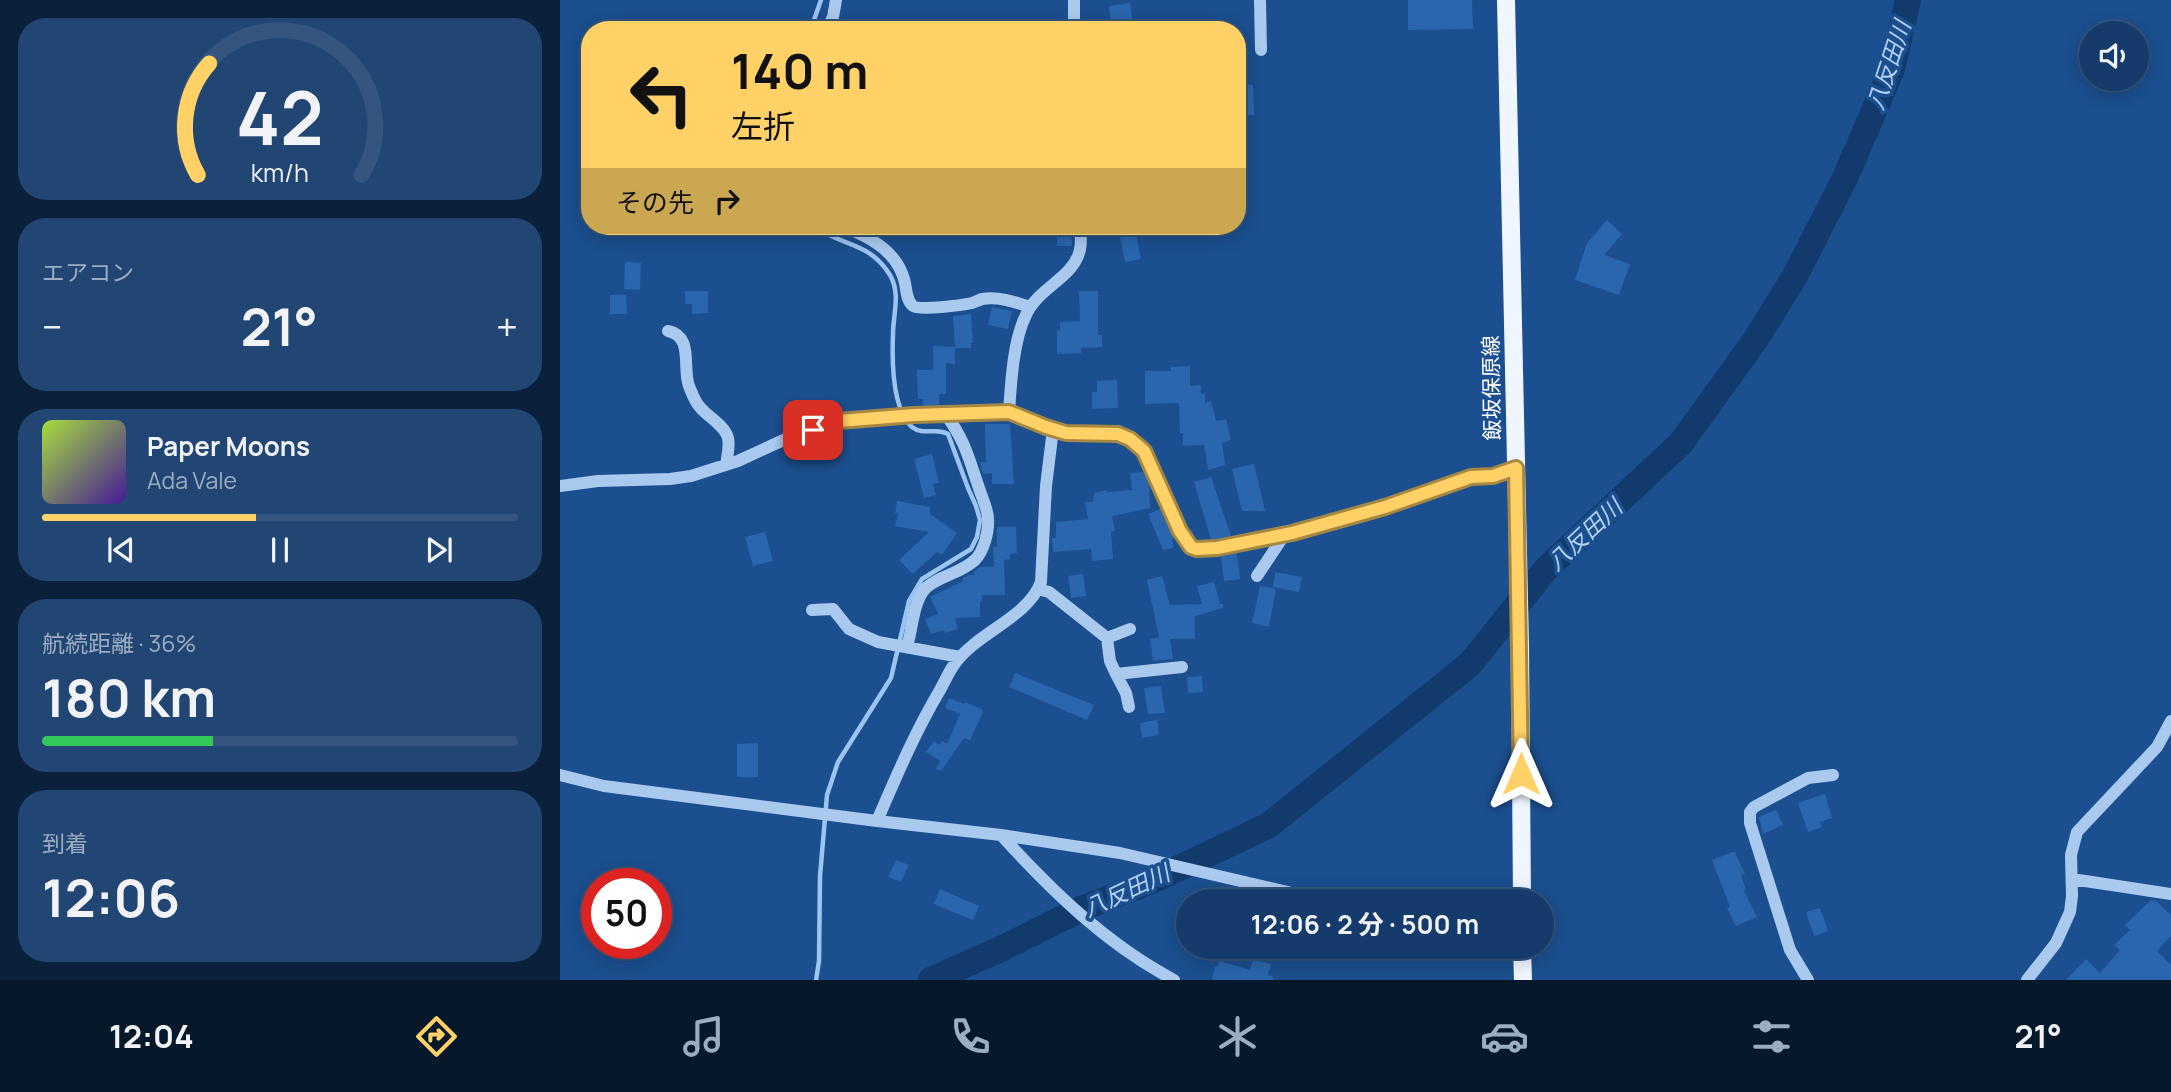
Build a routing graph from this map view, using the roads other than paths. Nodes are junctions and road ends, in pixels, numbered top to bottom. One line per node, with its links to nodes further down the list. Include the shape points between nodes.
1 (836, 0): 5 (street)
2 (1074, 0): 6 (street)
3 (1260, 0): 7 (street)
4 (1506, 0): 16 (main road, 飯坂保原線)
5 (831, 21)
6 (1074, 21)
7 (1261, 50)
8 (862, 235): 10 (street, via 897,263 908,300 918,309 982,299)
9 (1080, 235): 10 (street, via 1075,264)
10 (1030, 307): 12 (street, via 1019,336)
11 (668, 331): 15 (street, via 681,336 694,398 726,433)
12 (1009, 412): 13 (street); 14 (street)
13 (946, 415): 15 (street, via 839,421); 24 (street, via 969,457 986,508 986,534 974,561 923,591)
14 (1053, 429): 18 (street, via 1118,434 1138,445 1191,547 1217,548); 20 (street)
15 (726, 465): 17 (street, via 670,479)
16 (1516, 468): 18 (street, via 1471,477); 36 (main road, 飯坂保原線)
17 (560, 486)
18 (1285, 534): 19 (street)
19 (1257, 576)
20 (1038, 589): 23 (street, via 1049,592); 25 (street, via 1025,606)
21 (812, 610): 24 (street, via 833,608 849,629)
22 (1130, 629): 23 (street)
23 (1107, 638): 27 (street)
24 (901, 647): 25 (street)
25 (960, 657): 32 (street, via 919,724)
26 (1182, 667): 27 (street)
27 (1116, 674): 28 (street)
28 (1129, 707)
29 (2171, 721): 34 (street, via 2157,747 2077,832 2071,855)
30 (560, 775): 32 (street, via 604,786)
31 (1833, 775): 41 (street, via 1808,778 1749,811 1790,950)
32 (877, 821): 33 (street)
33 (1001, 835): 35 (street, via 1121,853); 39 (street, via 1044,882 1106,937)
34 (2072, 879): 37 (street); 42 (street, via 2070,912 2056,943)
35 (1275, 889)
36 (1522, 889)
37 (2171, 894)
38 (1522, 959): 40 (main road)
39 (1174, 980)
40 (1523, 980)
41 (1808, 980)
42 (2027, 980)

